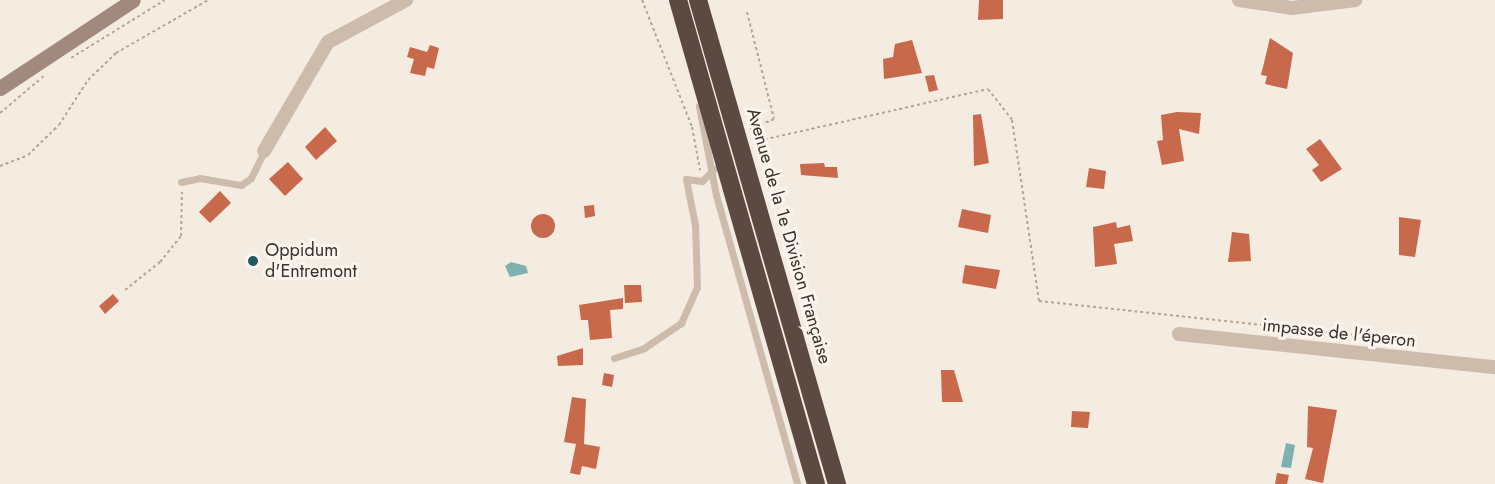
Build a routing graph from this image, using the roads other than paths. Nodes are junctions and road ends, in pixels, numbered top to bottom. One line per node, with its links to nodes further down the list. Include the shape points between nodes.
1 (117, 0): 9 (main road)
2 (133, 0): 10 (main road, via 58,58)
3 (406, 0): 11 (street, via 328,42)
4 (678, 0): 8 (highway)
5 (698, 0): 19 (highway, Avenue de la 1e Division Française)
6 (1239, 0): 7 (street, via 1292,8)
7 (1355, 0)
8 (685, 21): 12 (lane); 18 (highway)
9 (0, 79)
10 (0, 88)
11 (264, 151): 13 (lane, via 251,178 240,185 200,177)
12 (715, 167): 15 (lane, via 702,181 686,178 695,225 697,287 681,323 644,348); 17 (lane, via 716,195)
13 (182, 182)
14 (1179, 334): 16 (street, impasse de l'éperon)
15 (614, 358)
16 (1495, 367)
17 (797, 484)
18 (816, 484)
19 (837, 484)

